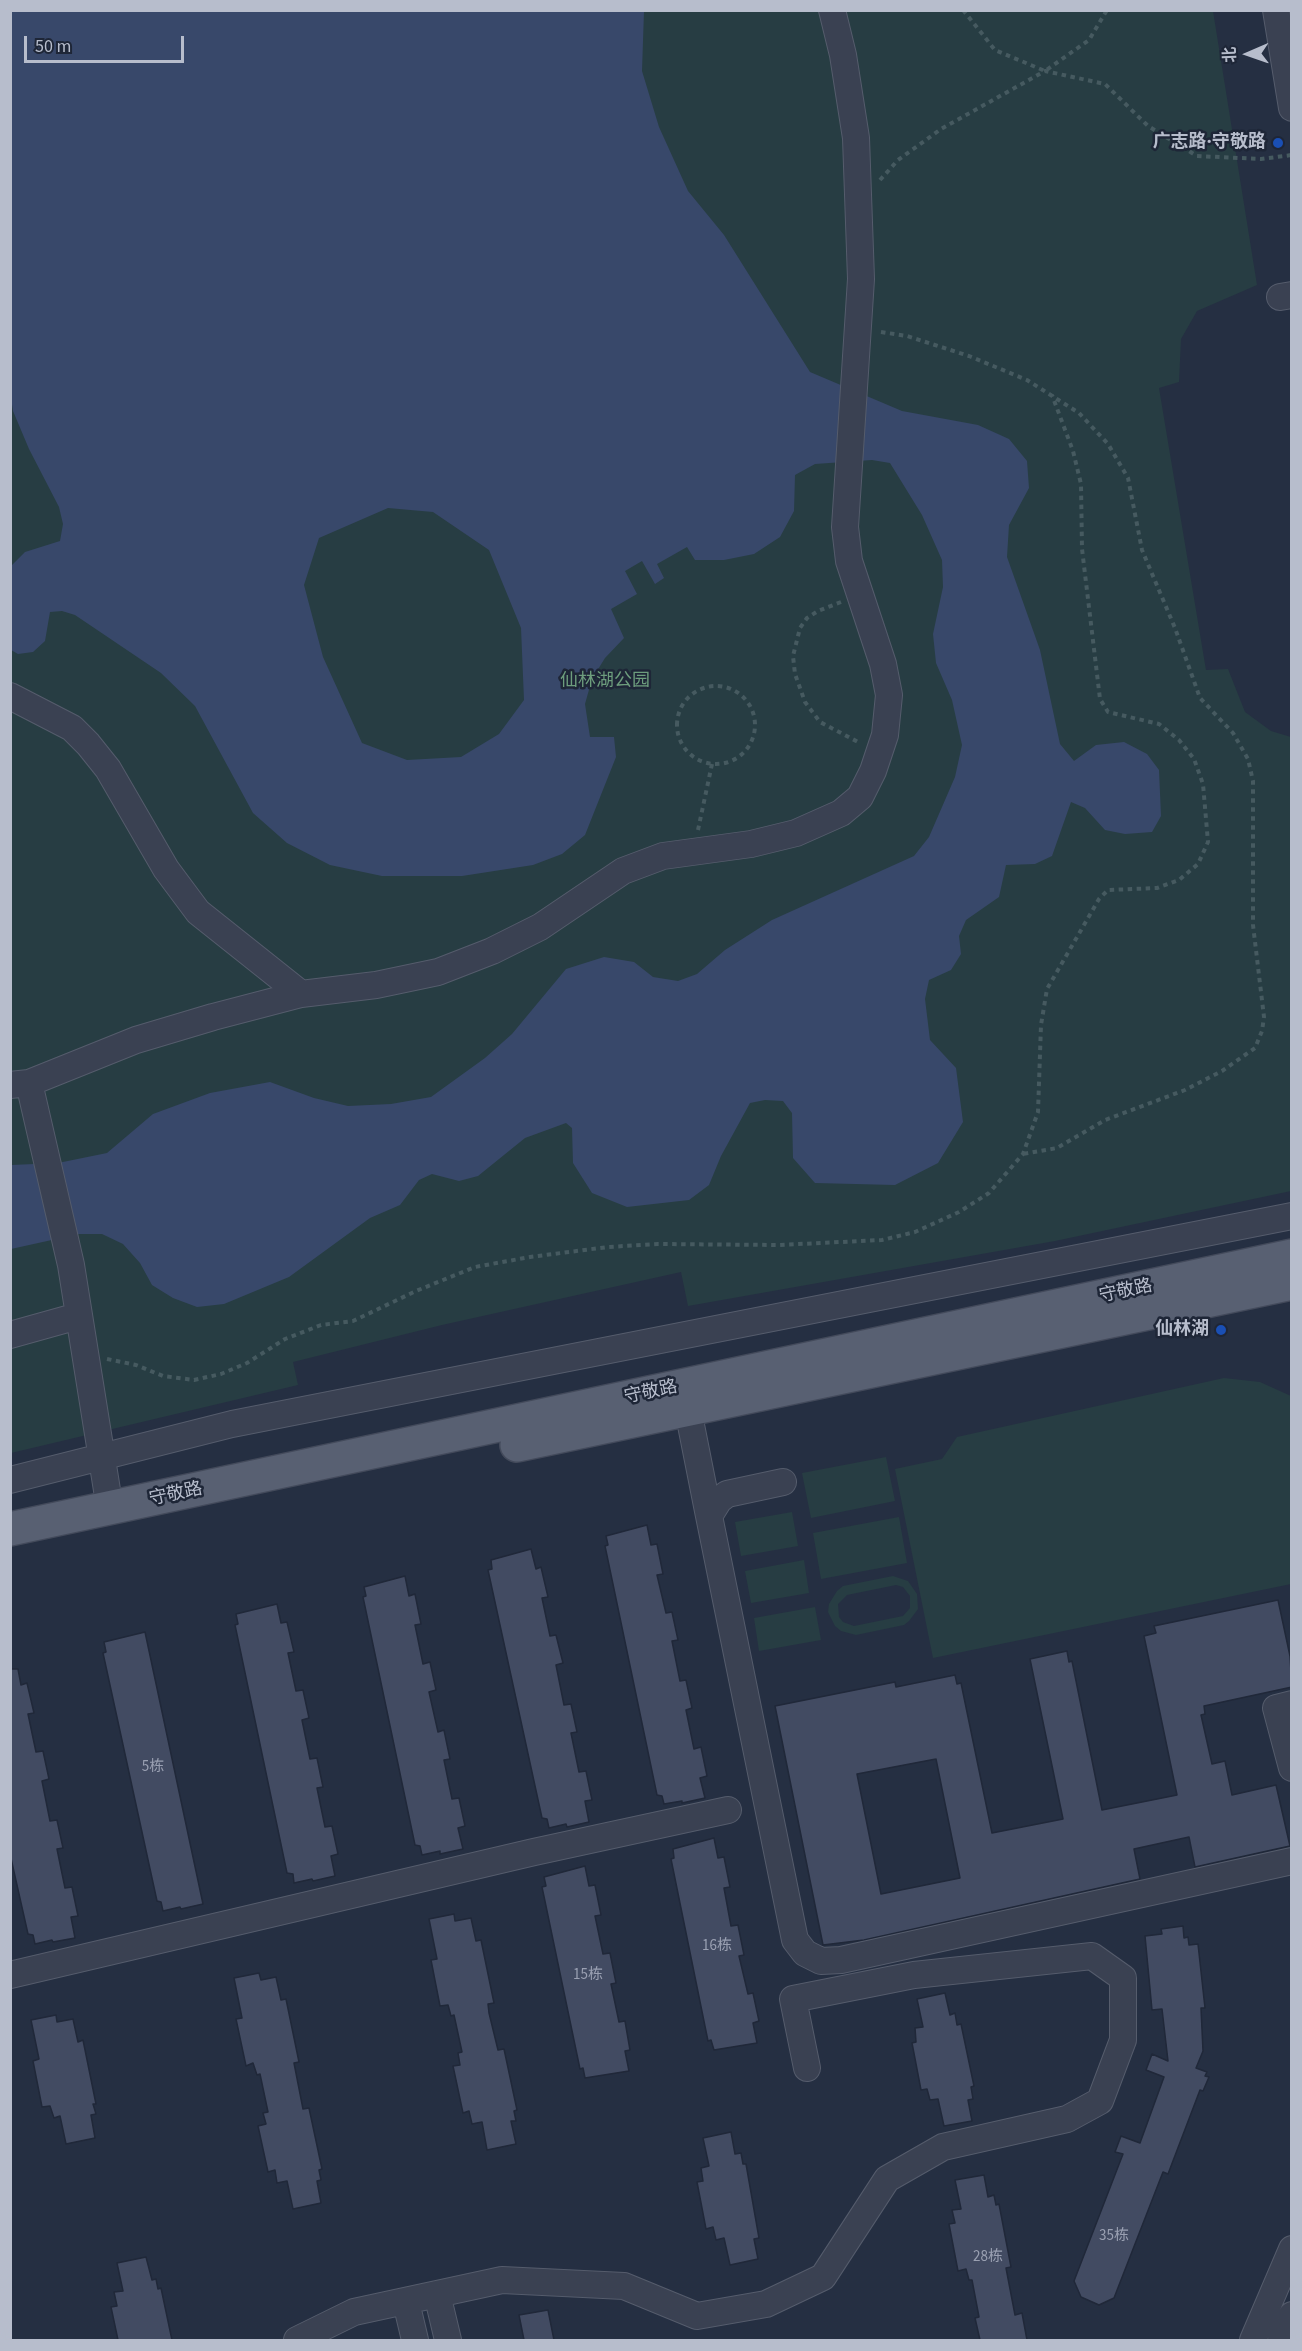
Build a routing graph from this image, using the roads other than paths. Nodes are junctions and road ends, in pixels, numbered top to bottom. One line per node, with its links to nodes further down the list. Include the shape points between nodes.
1 (832, 10): 5 (street, via 856,138 859,203 859,328 846,488 846,539 889,695 885,735 860,797 842,813 796,833 751,844 663,856 623,871 540,927 438,972 376,985)
2 (1276, 10): 3 (street)
3 (1292, 108)
4 (10, 696): 5 (street, via 72,728 88,744 108,769 166,869 198,912)
5 (301, 994): 6 (street, via 136,1040)
6 (20, 1084): 10 (street, via 42,1145 71,1266)
7 (1292, 1216): 13 (street, via 244,1421)
8 (1292, 1256): 16 (main road, 守敬路)
9 (1292, 1283): 12 (main road, 守敬路)
10 (78, 1316): 11 (street); 13 (street)
11 (10, 1335)
12 (688, 1410): 17 (street); 19 (main road, 守敬路)
13 (101, 1458): 14 (street); 16 (street)
14 (10, 1480)
15 (783, 1482): 17 (street, via 727,1494)
16 (110, 1509): 18 (main road, 守敬路)
17 (710, 1516): 23 (street, via 795,1940 812,1957 831,1962 841,1960)
18 (10, 1529)
19 (10, 1553)
20 (1292, 1704): 21 (street, via 1276,1708)
21 (1292, 1768)
22 (728, 1810): 24 (street)
23 (1292, 1861)
24 (10, 1976)
25 (807, 2068): 27 (street, via 793,1999 914,1975 1092,1956 1123,1978 1123,2040 1100,2101 1067,2119 944,2147 887,2180 823,2277 766,2304 696,2316 624,2286 502,2280)
26 (1292, 2250): 33 (street)
27 (437, 2294): 28 (street); 32 (street)
28 (406, 2302): 30 (street, via 354,2313); 31 (street)
29 (1292, 2315): 34 (street)
30 (297, 2340)
31 (415, 2340)
32 (448, 2340)
33 (1253, 2340)
34 (1281, 2340)

